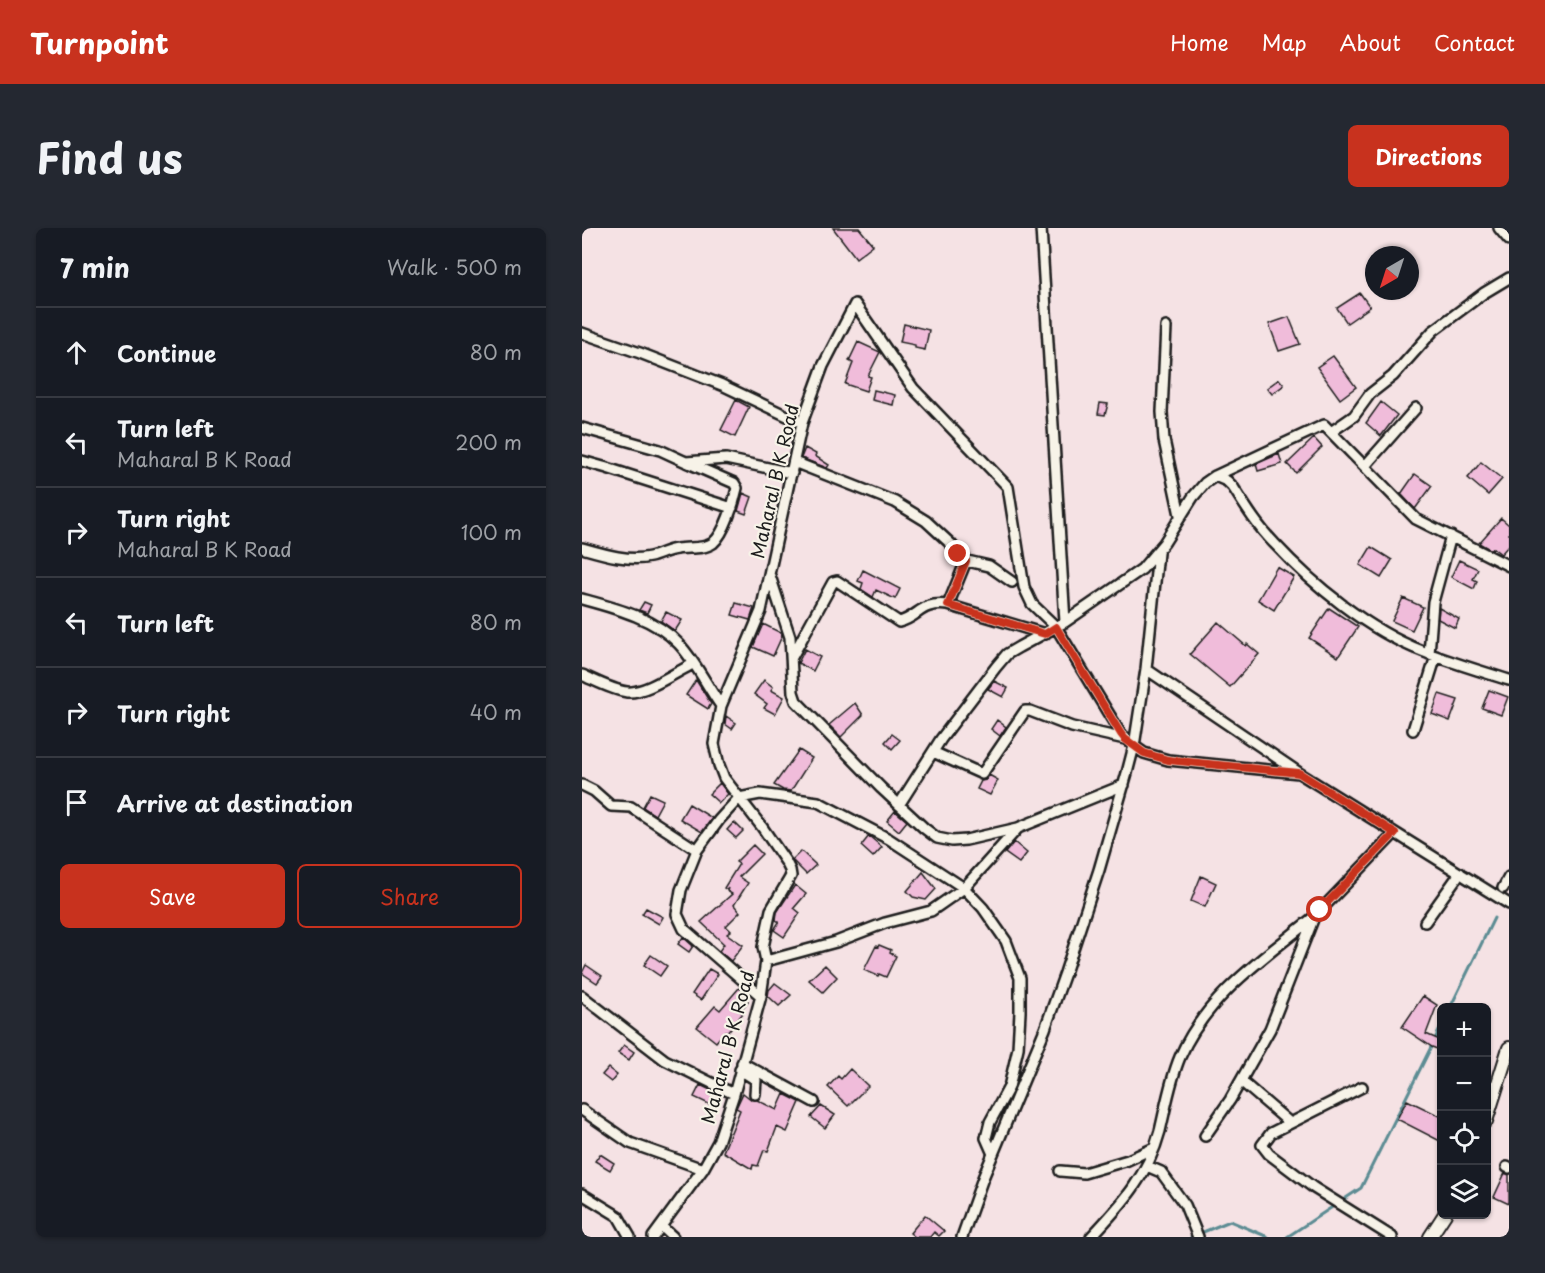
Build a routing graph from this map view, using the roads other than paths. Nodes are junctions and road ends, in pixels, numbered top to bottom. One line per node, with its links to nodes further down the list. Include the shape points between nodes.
1 (1041, 228): 28 (street)
2 (1499, 228): 3 (street)
3 (1509, 240)
4 (1509, 278): 10 (street, via 1433,331 1393,376 1370,394 1354,416)
5 (1166, 327): 18 (street, via 1164,440)
6 (582, 333): 8 (street, via 722,385)
7 (1416, 408): 14 (street)
8 (802, 423): 13 (street, Maharal B K Road); 28 (street, Maharal B K Road, via 823,366 855,304 913,388 1008,487 1024,587 1032,604)
9 (582, 428): 12 (street, via 660,450)
10 (1331, 432): 14 (street); 16 (street, via 1324,424)
11 (582, 461): 17 (street)
12 (686, 462): 15 (street, via 726,459); 17 (street, via 736,486)
13 (794, 462): 15 (street, Maharal B K Road); 22 (street, via 914,512)
14 (1365, 466): 19 (street, via 1416,519)
15 (792, 474): 24 (street, Maharal B K Road)
16 (1215, 476): 18 (street); 30 (street, via 1233,487 1273,543 1330,595 1385,633)
17 (732, 508): 20 (street, via 717,539 705,547 637,558)
18 (1180, 515): 21 (street)
19 (1451, 537): 23 (street); 30 (street, via 1432,602)
20 (582, 548)
21 (1158, 550): 28 (street, via 1142,569); 33 (street)
22 (966, 561): 25 (street, via 988,566); 27 (street)
23 (1509, 566)
24 (769, 574): 31 (street, via 788,629); 36 (street, Maharal B K Road, via 761,611)
25 (1012, 582)
26 (582, 599): 32 (street, via 621,610 665,632 680,644)
27 (948, 605): 29 (street); 31 (street, via 922,607 899,622 835,581)
28 (1060, 625): 29 (street); 38 (street, Maharal B K Road)
29 (1045, 634): 40 (street, via 1007,654)
30 (1433, 655): 35 (street); 37 (street)
31 (791, 658): 45 (street, via 796,701)
32 (693, 664): 34 (street, via 640,691 628,692); 36 (street)
33 (1146, 669): 39 (street); 41 (street)
34 (582, 675)
35 (1509, 680)
36 (721, 706): 44 (street, Maharal B K Road, via 714,744 718,765)
37 (1413, 730)
38 (1125, 739): 39 (street, Maharal B K Road); 40 (street, via 1025,711 982,774)
39 (1134, 746): 41 (street, Maharal B K Road, via 1168,760); 43 (street)
40 (933, 752): 45 (street)
41 (1299, 773): 47 (street, Maharal B K Road)
42 (582, 784): 48 (street, via 611,806 631,807)
43 (1124, 784): 46 (street); 73 (street, via 1065,973)
44 (739, 798): 48 (street); 51 (street, via 760,794 818,802 889,839); 56 (street, Maharal B K Road, via 790,870 771,910 763,947)
45 (899, 805): 46 (street, via 937,838 952,841)
46 (1018, 828): 51 (street)
47 (1395, 833): 49 (street, Maharal B K Road); 54 (street)
48 (697, 850): 58 (street, via 681,890 677,914 684,929)
49 (1460, 873): 53 (street, Maharal B K Road); 55 (street)
50 (1509, 877): 52 (street)
51 (964, 888): 56 (street, via 932,911); 73 (street, via 1006,941 1020,978 1018,1048 1009,1086 986,1138)
52 (1503, 888)
53 (1509, 904)
54 (1314, 917): 61 (street, via 1270,1029); 72 (street, via 1242,974 1207,1013 1180,1056)
55 (1425, 922)
56 (766, 961): 58 (street, Maharal B K Road)
57 (582, 996): 63 (street, via 665,1060)
58 (761, 996): 60 (street, Maharal B K Road)
59 (1509, 1048): 68 (street)
60 (741, 1067): 63 (street, Maharal B K Road); 64 (street, via 756,1080); 65 (street)
61 (1241, 1081): 70 (street); 71 (street)
62 (1362, 1087): 70 (street)
63 (734, 1094): 66 (street, Maharal B K Road)
64 (755, 1094)
65 (814, 1102)
66 (730, 1109): 69 (street); 75 (street, Maharal B K Road)
67 (582, 1110): 75 (street, via 630,1143)
68 (1489, 1111)
69 (740, 1114)
70 (1290, 1123): 86 (street, via 1271,1133 1262,1145 1269,1154)
71 (1205, 1136)
72 (1154, 1148): 74 (street); 76 (street, via 1084,1173)
73 (993, 1154): 84 (street)
74 (1147, 1166): 80 (street, via 1161,1172 1185,1205); 85 (street, via 1124,1202)
75 (703, 1169): 79 (street, Maharal B K Road)
76 (1060, 1172)
77 (582, 1194): 81 (street, via 618,1216)
78 (1442, 1219): 87 (street)
79 (662, 1227): 82 (street, Maharal B K Road); 83 (street)
80 (1196, 1234)
81 (630, 1237)
82 (653, 1237)
83 (673, 1237)
84 (962, 1237)
85 (1091, 1237)
86 (1392, 1237)
87 (1430, 1237)

